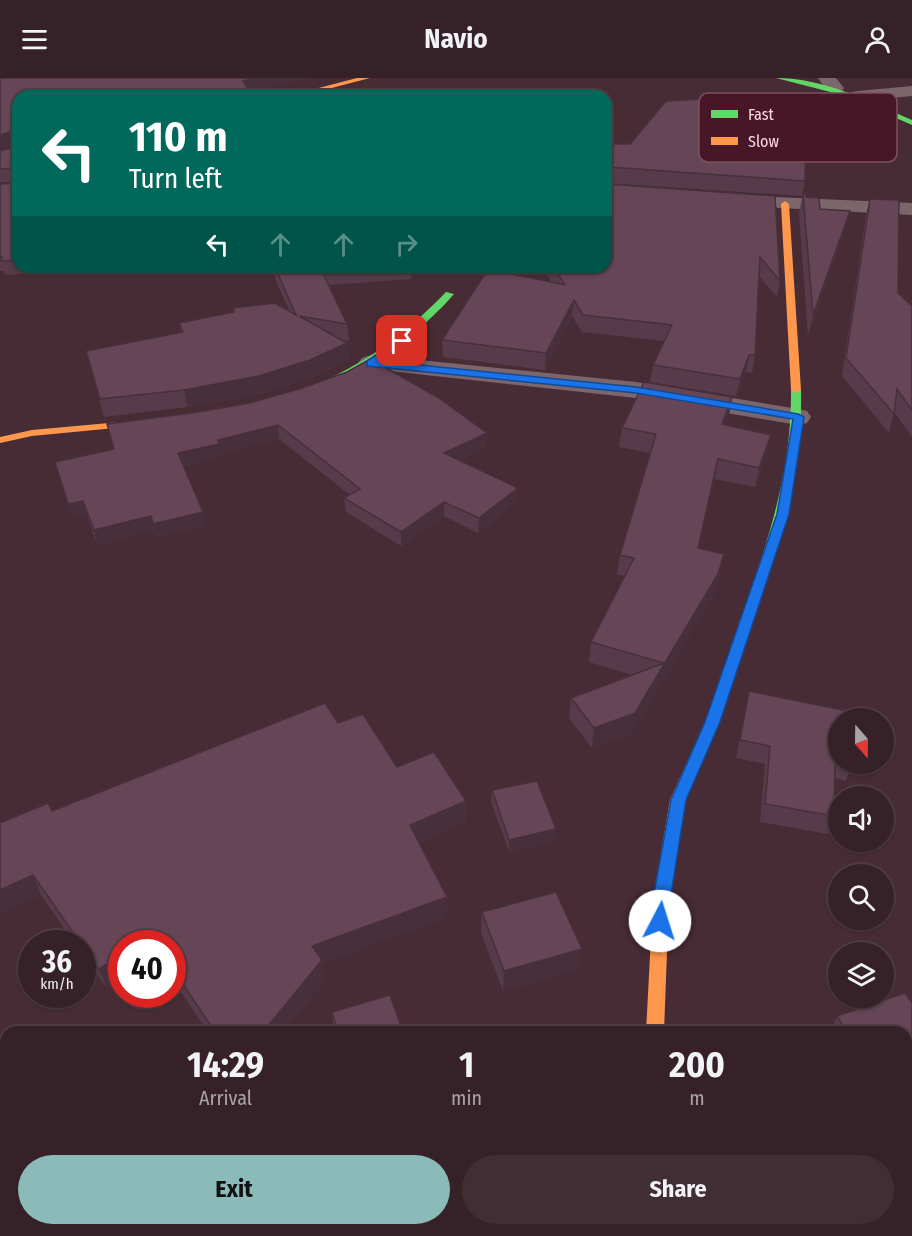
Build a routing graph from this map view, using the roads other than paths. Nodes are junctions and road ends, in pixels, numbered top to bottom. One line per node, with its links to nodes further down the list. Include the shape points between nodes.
1 (366, 78): 4 (street)
2 (780, 78): 3 (street)
3 (831, 83): 6 (street)
4 (317, 90)
5 (912, 90): 7 (street)
6 (852, 93)
7 (885, 93)
8 (897, 116): 9 (street)
9 (912, 123)
10 (726, 200): 11 (street)
11 (785, 204): 12 (street); 16 (street)
12 (912, 209)
13 (449, 294): 14 (street, via 417,329)
14 (370, 363): 15 (street); 16 (street, via 636,390)
15 (325, 384)
16 (798, 417): 19 (street, via 783,514 712,722 678,800 661,899)
17 (171, 420): 18 (street, via 32,433)
18 (0, 440)
19 (655, 1026)

